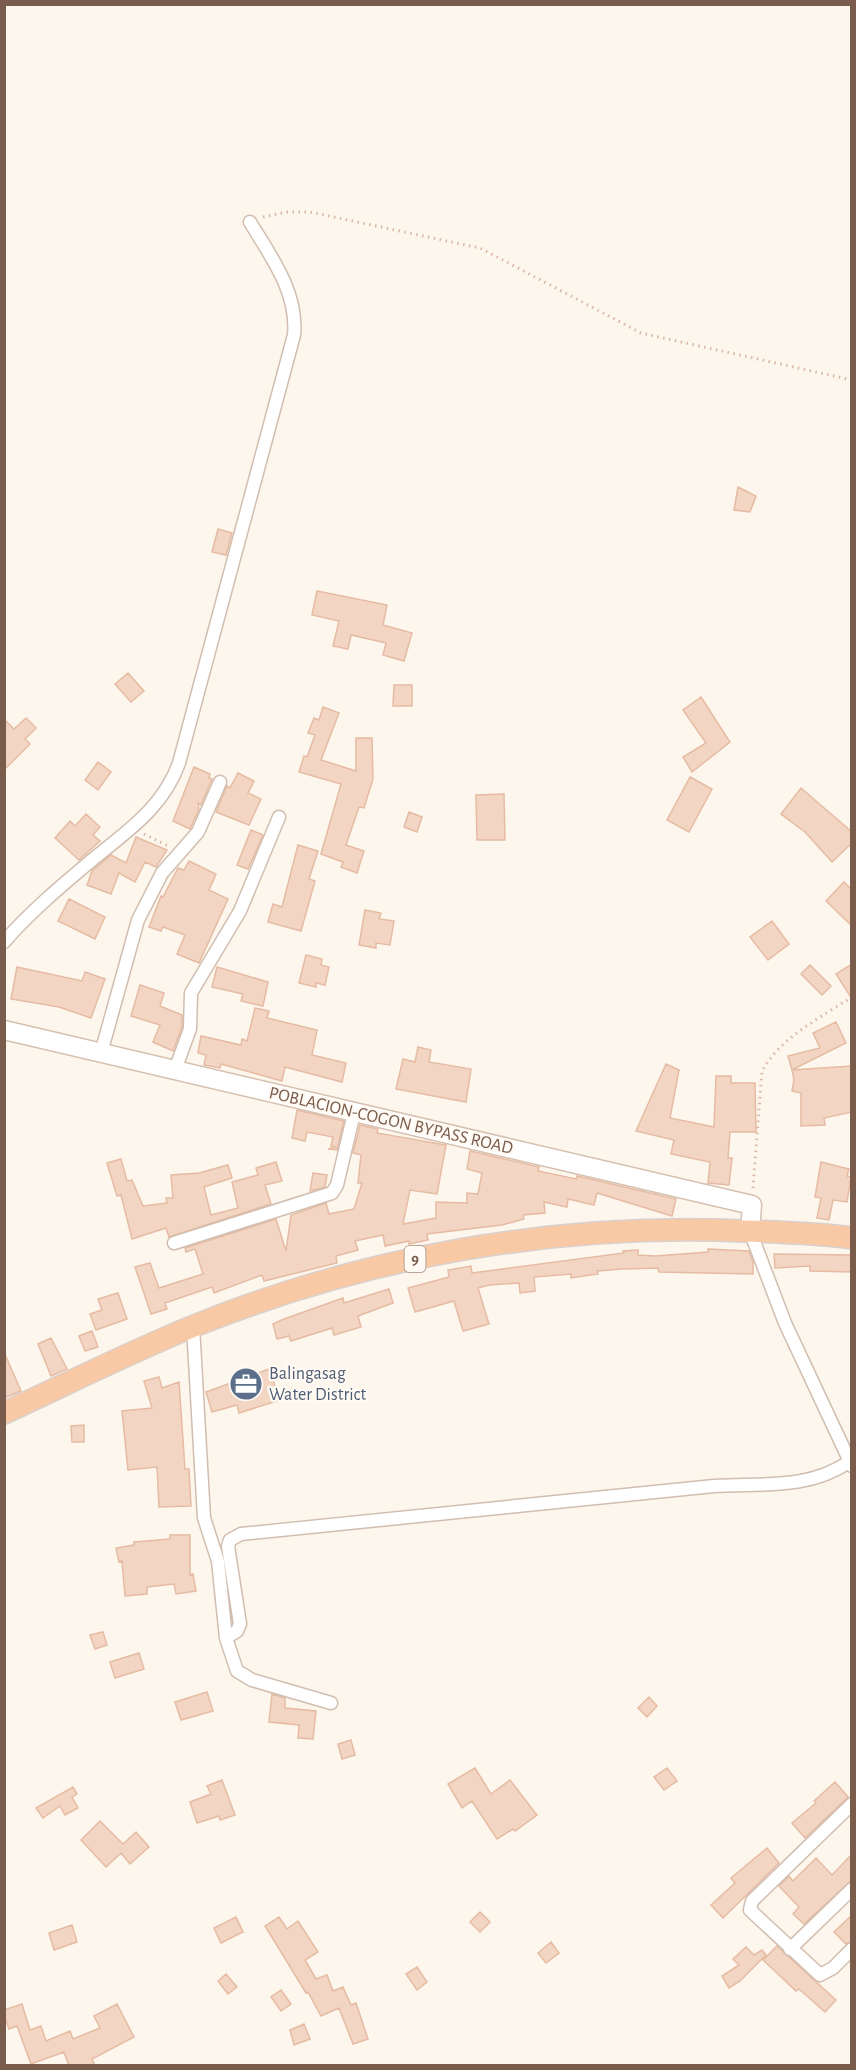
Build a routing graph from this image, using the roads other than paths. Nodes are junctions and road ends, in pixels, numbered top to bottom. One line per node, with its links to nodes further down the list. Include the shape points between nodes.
1 (250, 222): 4 (street, via 285,281 294,311 294,335 179,764 157,805 42,903)
2 (220, 782): 6 (street, via 198,832 162,873 138,920)
3 (279, 817): 7 (street, via 240,911 191,993 190,1029)
4 (4, 942)
5 (4, 1030): 6 (main road, POBLACION-COGON BYPASS ROAD)
6 (101, 1053): 7 (main road, POBLACION-COGON BYPASS ROAD)
7 (175, 1070): 8 (main road, POBLACION-COGON BYPASS ROAD)
8 (354, 1113): 9 (main road, POBLACION-COGON BYPASS ROAD, via 752,1205); 11 (street, via 332,1193)
9 (750, 1231): 10 (highway, 9); 12 (highway, 9, via 608,1232 462,1250 361,1271); 14 (street, via 785,1323)
10 (852, 1238)
11 (174, 1243)
12 (194, 1326): 13 (highway, 9); 15 (street, via 204,1518 218,1561)
13 (4, 1413)
14 (850, 1464): 15 (street, via 818,1479 788,1485 714,1486 240,1534 228,1546 240,1624)
15 (226, 1638): 16 (street, via 237,1671 252,1680)
16 (331, 1703)
17 (852, 1804): 19 (street, via 750,1905 752,1915)
18 (852, 1889): 19 (street)
19 (790, 1948): 20 (street, via 820,1974)
20 (852, 1948)

